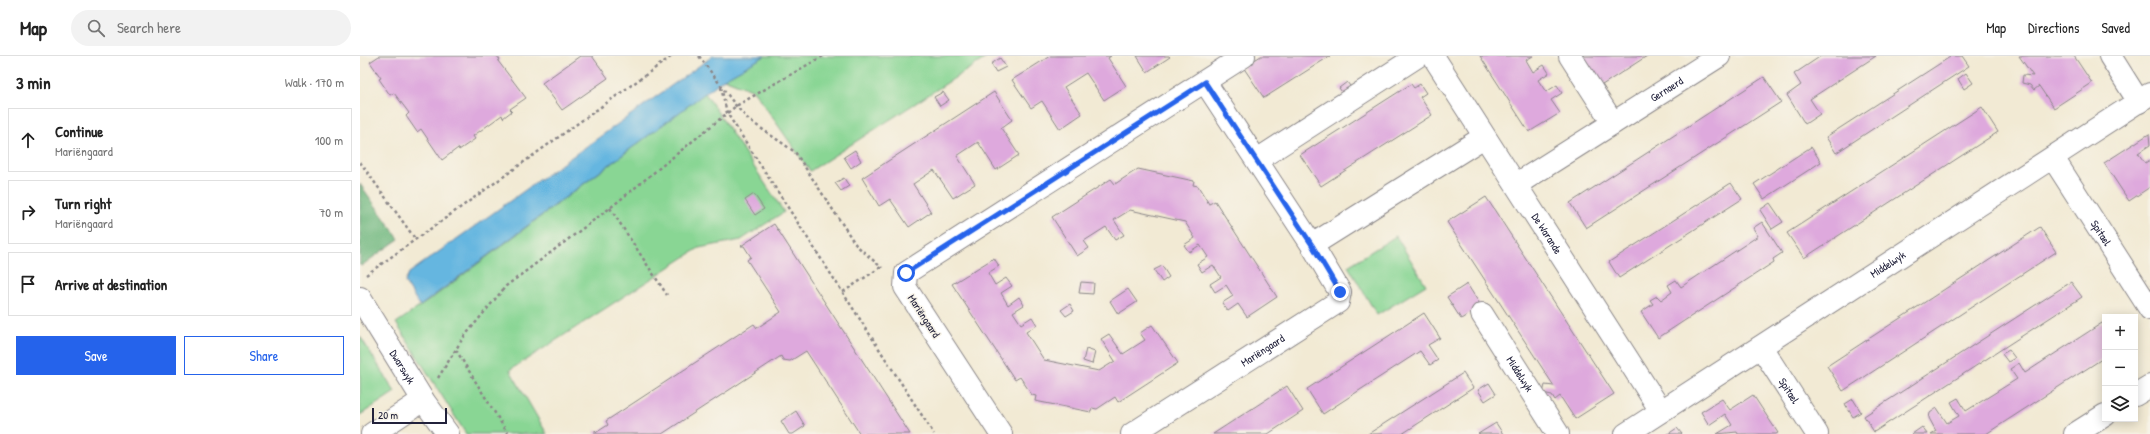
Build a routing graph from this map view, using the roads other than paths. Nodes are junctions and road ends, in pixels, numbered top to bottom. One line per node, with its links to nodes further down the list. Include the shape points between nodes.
1 (1244, 56): 7 (street)
2 (1418, 56): 12 (street)
3 (1433, 56): 10 (street, De Warande)
4 (1570, 56): 9 (street)
5 (1719, 56): 9 (street, Gernaerd)
6 (2110, 56): 8 (street)
7 (1205, 82): 12 (street, Mariëngaard); 26 (street, Mariëngaard, via 906,273 905,286)
8 (2145, 98): 11 (street, Middelwyk)
9 (1613, 123): 13 (street, Gernaerd)
10 (1484, 137): 13 (street, De Warande); 14 (street)
11 (2053, 158): 16 (street, Spitael); 18 (street, Middelwyk)
12 (1257, 160): 14 (street, Mariëngaard)
13 (1517, 184): 22 (street, De Warande)
14 (1312, 245): 27 (street, Mariëngaard, via 1340,292 1338,302)
15 (360, 298): 21 (street, Dwarswyk)
16 (2150, 309)
17 (1482, 314): 28 (street, Middelwyk)
18 (1761, 347): 22 (street, Middelwyk); 30 (street, Spitael)
19 (2150, 386): 20 (street)
20 (2138, 394)
21 (423, 400): 24 (street); 25 (street, Dwarswyk)
22 (1661, 411): 29 (street, Middelwyk)
23 (2102, 417): 31 (street)
24 (372, 434)
25 (448, 434)
26 (1001, 434)
27 (1132, 434)
28 (1558, 434)
29 (1626, 434)
30 (1817, 434)
31 (2075, 434)

